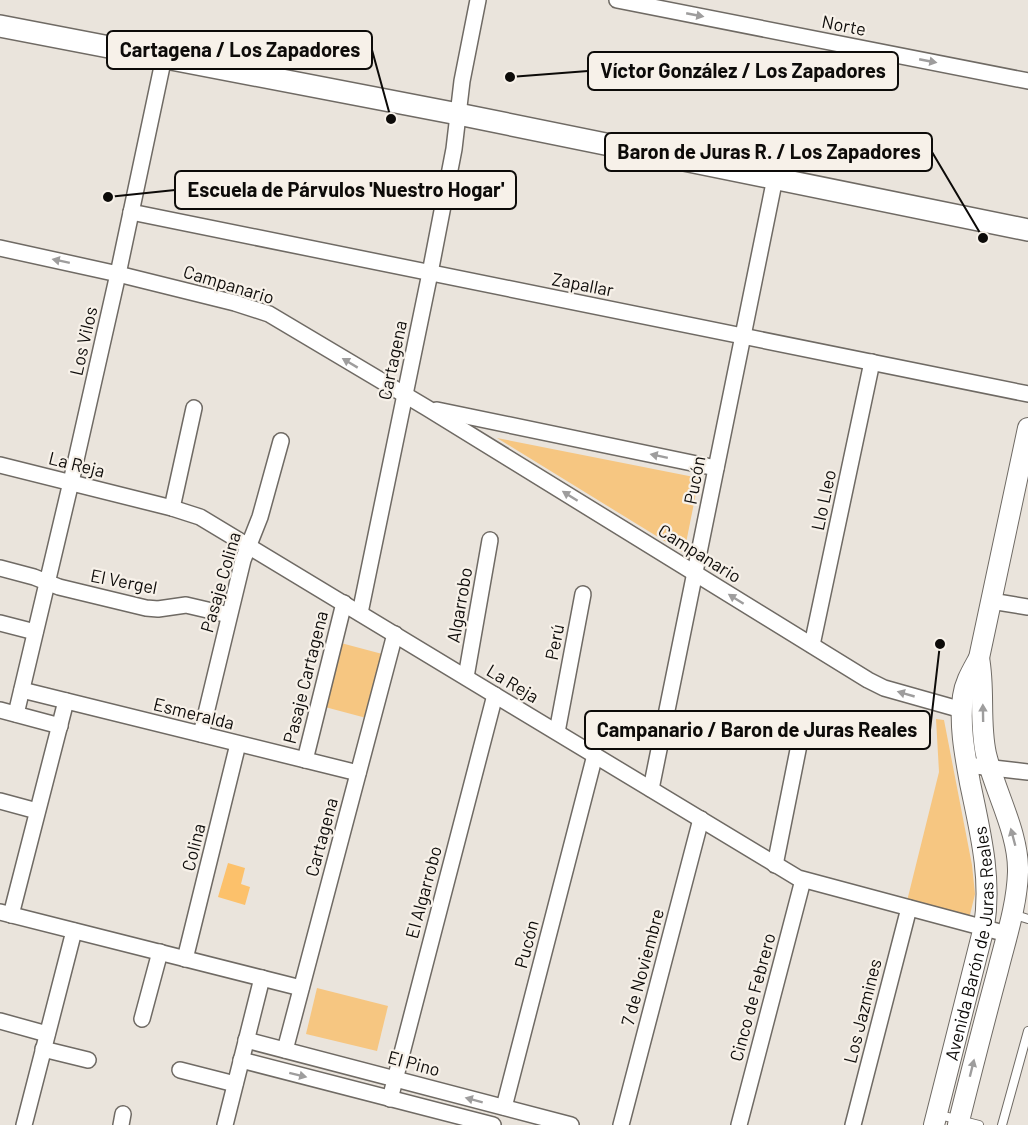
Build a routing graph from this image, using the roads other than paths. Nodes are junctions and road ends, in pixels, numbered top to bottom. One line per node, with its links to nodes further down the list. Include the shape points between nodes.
1 (478, 0): 6 (street, Cartagena)
2 (617, 0): 5 (street, Norte, one-way to 5)
3 (0, 26): 4 (main road)
4 (164, 57): 6 (main road); 8 (street, Los Vilos)
5 (1028, 81)
6 (458, 114): 7 (main road); 11 (street, Cartagena)
7 (775, 178): 9 (main road); 13 (street, Pucón)
8 (131, 212): 11 (street, Zapallar); 12 (street, Los Vilos)
9 (1028, 230)
10 (0, 248): 12 (street, Campanario, one-way to 10)
11 (430, 273): 13 (street, Zapallar); 16 (street, Cartagena)
12 (118, 274): 16 (street, Campanario, one-way to 12, via 260,310); 23 (street, Los Vilos)
13 (742, 336): 14 (street, Zapallar); 22 (street, Pucón)
14 (872, 362): 15 (street, Zapallar); 40 (street, Llo Lleo)
15 (1028, 394)
16 (405, 396): 18 (street, Campanario); 35 (street, Cartagena)
17 (194, 408): 25 (street)
18 (427, 408): 22 (street, Campanario, one-way to 18); 29 (street, Campanario, one-way to 18)
19 (1028, 428): 24 (street, Avenida Barón de Juras Reales)
20 (281, 441): 27 (street, Pasaje Colina)
21 (0, 465): 23 (street, La Reja)
22 (716, 468): 29 (street, Pucón)
23 (71, 482): 25 (street, La Reja); 30 (street, Los Vilos)
24 (1022, 489): 32 (street, Avenida Barón de Juras Reales)
25 (172, 508): 27 (street, La Reja, via 200,517)
26 (490, 540): 42 (street, Algarrobo)
27 (249, 546): 33 (street, La Reja); 36 (street, Pasaje Colina)
28 (0, 568): 30 (street, El Vergel)
29 (694, 573): 40 (street, Campanario, one-way to 29); 60 (street, Pucón)
30 (47, 582): 36 (street, El Vergel, via 146,608 186,605); 38 (street, Los Vilos)
31 (583, 594): 51 (street, Perú)
32 (991, 601): 34 (street); 41 (street, Avenida Barón de Juras Reales)
33 (344, 603): 35 (street, La Reja); 55 (street, Pasaje Cartagena)
34 (1028, 607)
35 (360, 613): 39 (street, La Reja)
36 (229, 615): 52 (street, Pasaje Colina)
37 (0, 623): 38 (street)
38 (35, 632): 43 (street, Los Vilos)
39 (395, 634): 42 (street, La Reja); 59 (street, Cartagena)
40 (812, 645): 47 (street, Campanario, one-way to 40, via 876,684)
41 (979, 658): 47 (street, Avenida Barón de Juras Reales, via 966,685); 57 (street, Avenida Barón de Juras Reales, one-way to 41, via 983,733)
42 (466, 677): 44 (street, La Reja)
43 (22, 690): 45 (street, Esmeralda); 48 (street, Los Vilos)
44 (495, 695): 51 (street, La Reja); 85 (street, El Algarrobo)
45 (66, 701): 50 (street); 52 (street, Esmeralda)
46 (0, 710): 48 (street)
47 (962, 710): 56 (street, Avenida Barón de Juras Reales)
48 (16, 714): 50 (street)
49 (803, 725): 64 (street)
50 (60, 726): 62 (street)
51 (556, 732): 54 (street, La Reja)
52 (201, 734): 53 (street, Esmeralda)
53 (238, 744): 55 (street, Esmeralda); 73 (street, Colina)
54 (595, 756): 60 (street, La Reja); 88 (street, Pucón)
55 (305, 760): 59 (street, Esmeralda)
56 (967, 765): 57 (street); 69 (street, Avenida Barón de Juras Reales, via 987,873)
57 (990, 768): 58 (street); 68 (street, Avenida Barón de Juras Reales, one-way to 57, via 1016,847)
58 (1028, 772)
59 (358, 773): 75 (street, Cartagena)
60 (651, 789): 63 (street, La Reja)
61 (0, 801): 62 (street)
62 (38, 812): 67 (street)
63 (700, 819): 64 (street, La Reja); 96 (street, 7 de Noviembre)
64 (776, 865): 65 (street, La Reja)
65 (803, 880): 66 (street, La Reja); 97 (street, Cinco de Febrero)
66 (909, 908): 69 (street, La Reja); 98 (street, Los Jazmines)
67 (5, 914): 70 (street)
68 (1020, 916): 71 (street, Avenida Barón de Juras Reales)
69 (984, 927): 71 (street, La Reja); 89 (street, Avenida Barón de Juras Reales)
70 (74, 931): 72 (street); 80 (street)
71 (1007, 934): 91 (street, Avenida Barón de Juras Reales, one-way to 71)
72 (160, 952): 73 (street); 76 (street)
73 (185, 959): 74 (street)
74 (262, 978): 75 (street); 79 (street)
75 (301, 988): 81 (street, Cartagena)
76 (142, 1019)
77 (0, 1021): 80 (street)
78 (1028, 1031): 100 (lane)
79 (246, 1040): 81 (street, El Pino); 83 (street)
80 (45, 1041): 82 (street); 92 (street)
81 (285, 1050): 85 (street, El Pino)
82 (88, 1060)
83 (241, 1060): 86 (street); 87 (street, one-way to 87)
84 (180, 1070): 86 (street)
85 (395, 1079): 87 (street, El Algarrobo); 88 (street, El Pino, one-way to 85)
86 (235, 1084): 93 (street)
87 (390, 1099): 90 (street)
88 (504, 1107): 95 (street, El Pino)
89 (935, 1120): 91 (lane)
90 (457, 1121): 94 (street)
91 (958, 1123): 99 (lane)
92 (24, 1125)
93 (225, 1125)
94 (493, 1125)
95 (571, 1125)
96 (621, 1125)
97 (739, 1125)
98 (853, 1125)
99 (979, 1125)
100 (1002, 1125)

